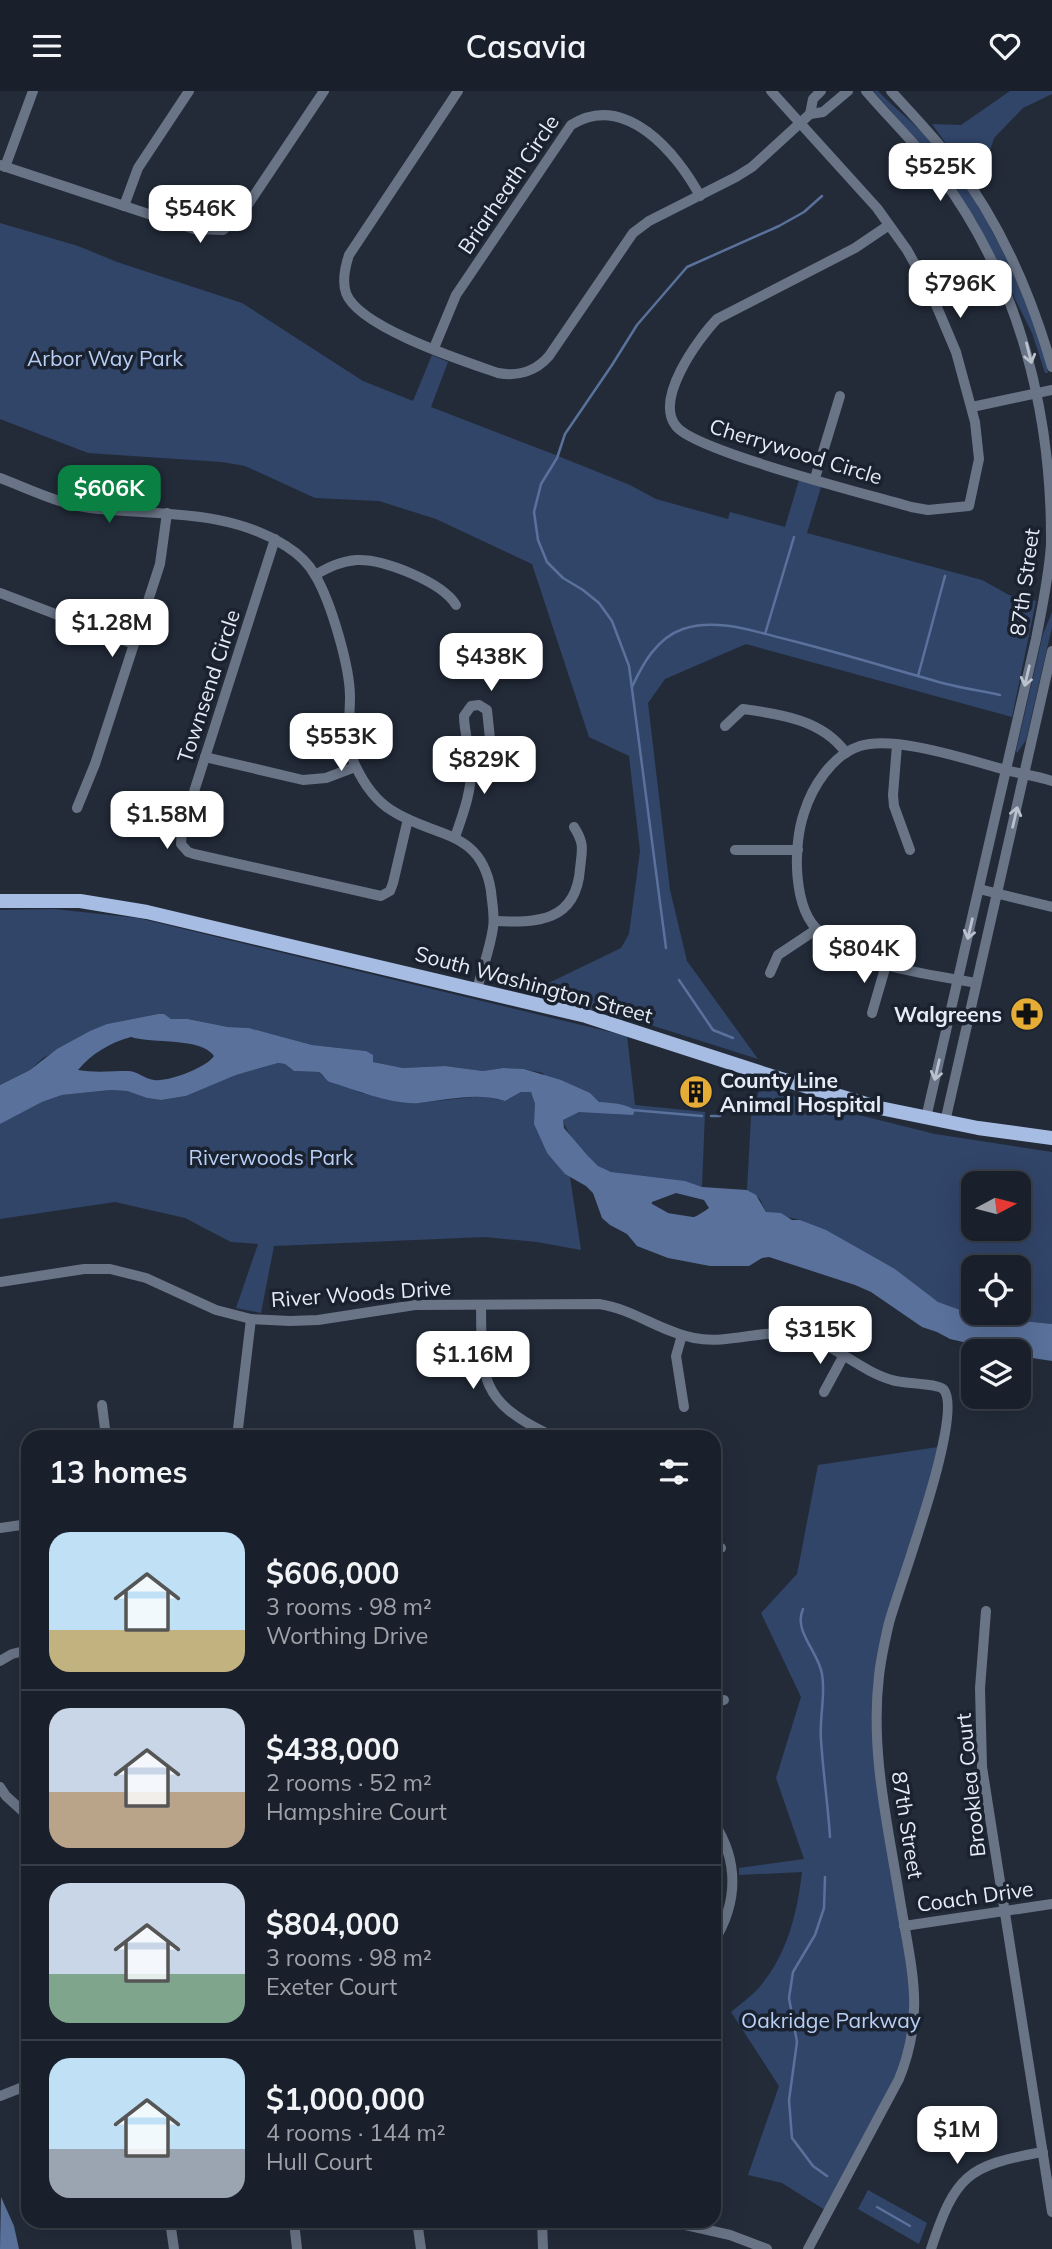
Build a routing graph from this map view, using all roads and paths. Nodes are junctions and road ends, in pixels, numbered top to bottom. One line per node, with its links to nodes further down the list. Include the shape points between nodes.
1 (33, 91): 12 (street)
2 (188, 91): 14 (street, via 138,168)
3 (324, 91): 14 (street, via 243,212 223,230 194,229)
4 (458, 91): 16 (street, via 355,245 344,277 346,293 366,318)
5 (771, 91): 11 (street)
6 (821, 91): 10 (street, via 813,99)
7 (848, 91): 10 (street, via 823,112)
8 (866, 91): 19 (street, 87th Street, one-way to 19, via 939,173 978,233 1016,314)
9 (891, 91): 17 (street, via 956,165 987,212 1023,282)
10 (810, 114): 11 (street)
11 (800, 123): 13 (street, via 752,167); 15 (street)
12 (2, 166): 14 (street)
13 (700, 196): 16 (street, via 633,233 549,356 536,368 504,375); 16 (street, Briarheath Circle, via 676,154 639,115 613,106 585,112 571,125 456,295)
14 (124, 206)
15 (889, 225): 21 (street, via 943,319); 23 (street, Cherrywood Circle, via 855,249 717,319 678,375 670,398 677,429 698,442)
16 (434, 348)
17 (1052, 367)
18 (1052, 390): 19 (street)
19 (1040, 392): 21 (street); 27 (street, 87th Street, via 1052,510)
20 (840, 396): 23 (street)
21 (972, 407): 23 (street, Cherrywood Circle, via 979,459 969,506 928,510)
22 (0, 478): 24 (street, via 76,505)
23 (816, 478)
24 (167, 513): 25 (street, via 212,518); 30 (street, via 160,564)
25 (275, 540): 26 (street, via 298,555); 36 (street, Townsend Circle)
26 (315, 575): 29 (street, via 339,563 366,560 429,581); 37 (street, via 347,668 348,743)
27 (1049, 586): 38 (street, 87th Street, one-way to 38)
28 (0, 593): 30 (street)
29 (456, 605)
30 (134, 644): 41 (street)
31 (1052, 651): 39 (street, 87th Street)
32 (725, 726): 35 (street, via 743,709 781,715 829,733)
33 (898, 745): 35 (street, via 867,744); 38 (street); 45 (street, via 894,806)
34 (470, 750): 44 (street, via 470,790)
35 (846, 753): 47 (street, via 831,765 808,801)
36 (205, 757): 37 (street, via 303,780 331,777); 42 (street, Townsend Circle, via 180,836 184,848 194,854 381,896 393,883)
37 (355, 767): 42 (street, via 376,798)
38 (1006, 770): 39 (street); 48 (street, 87th Street)
39 (1024, 774): 40 (street); 49 (street, 87th Street, one-way to 39)
40 (1052, 782)
41 (77, 808)
42 (408, 819): 44 (street)
43 (574, 827): 52 (street, via 583,841 581,864 578,889 567,907 546,918)
44 (455, 837): 52 (street, via 473,851 485,870)
45 (910, 849)
46 (735, 850): 47 (street)
47 (798, 850): 53 (street, via 800,897)
48 (979, 889): 49 (street); 56 (street, 87th Street, one-way to 56)
49 (997, 893): 51 (street); 57 (street, 87th Street)
50 (0, 901): 58 (main road, South Washington Street, via 64,900 120,906)
51 (1052, 907)
52 (494, 921): 58 (street)
53 (817, 929): 54 (street, via 861,957); 55 (street, via 778,955)
54 (886, 965): 56 (street); 59 (street)
55 (770, 973)
56 (958, 979): 57 (street); 60 (street, 87th Street, one-way to 60)
57 (976, 983): 61 (street, 87th Street)
58 (477, 990): 60 (main road, South Washington Street, via 586,1016 829,1094)
59 (872, 1013)
60 (926, 1118): 61 (main road, South Washington Street)
61 (945, 1122): 62 (main road, South Washington Street)
62 (1052, 1138)
63 (0, 1282): 65 (street, River Woods Drive, via 110,1269 134,1273 216,1310)
64 (481, 1305): 65 (street, River Woods Drive, via 415,1305 304,1321); 66 (street, River Woods Drive, via 611,1305); 74 (street, via 482,1360 488,1384 519,1419)
65 (251, 1319): 73 (street)
66 (682, 1335): 67 (street, River Woods Drive, via 710,1340 787,1333 825,1343); 71 (street, via 676,1363)
67 (844, 1355): 68 (street, River Woods Drive, via 889,1380); 69 (street)
68 (945, 1390): 85 (street, 87th Street, via 943,1448 889,1622 877,1698 879,1771)
69 (824, 1392)
70 (102, 1405): 72 (street)
71 (684, 1407)
72 (105, 1430)
73 (238, 1430)
74 (540, 1430)
75 (21, 1525): 76 (street)
76 (0, 1528)
77 (985, 1611): 84 (street, Brooklea Court, via 980,1738)
78 (21, 1652): 79 (street)
79 (0, 1661)
80 (0, 1787): 81 (street)
81 (21, 1810)
82 (721, 1838): 86 (street, via 730,1857 733,1887)
83 (1052, 1904): 84 (street, Coach Drive)
84 (1005, 1912): 85 (street, Coach Drive); 89 (street, Brooklea Court)
85 (904, 1926): 101 (street, 87th Street, via 915,2007 906,2063)
86 (721, 1927)
87 (21, 2088): 88 (street)
88 (0, 2096)
89 (1042, 2152): 90 (street, Brooklea Court); 102 (street, via 996,2161 967,2178 952,2195)
90 (1052, 2212)
91 (171, 2228): 96 (street)
92 (295, 2228): 97 (street)
93 (418, 2228): 98 (street)
94 (542, 2228): 99 (street)
95 (699, 2228): 100 (street)
96 (174, 2249)
97 (298, 2249)
98 (421, 2249)
99 (544, 2249)
100 (767, 2249)
101 (808, 2249)
102 (931, 2249)

